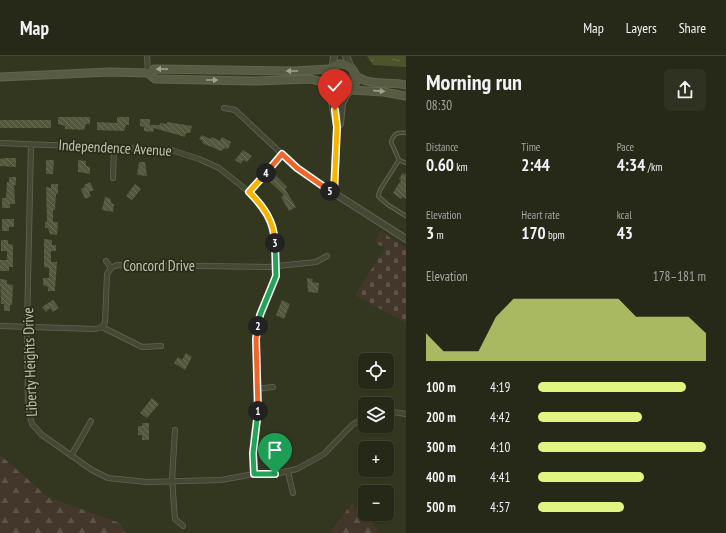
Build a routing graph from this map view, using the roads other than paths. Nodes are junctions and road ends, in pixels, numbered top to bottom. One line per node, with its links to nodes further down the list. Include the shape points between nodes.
1 (147, 56): 6 (street)
2 (334, 56): 4 (street)
3 (346, 56): 5 (street)
4 (332, 68): 5 (main road, via 344,64); 6 (main road, one-way to 6, via 295,72 154,68); 9 (main road, via 327,77)
5 (353, 71): 8 (main road, via 358,77 373,82); 10 (main road, via 355,85)
6 (148, 73): 7 (main road, via 110,72); 9 (main road, one-way to 9, via 155,79 311,79)
7 (0, 77)
8 (406, 85)
9 (329, 86): 10 (main road, via 337,93); 13 (street)
10 (349, 92): 11 (main road, one-way to 11, via 384,92); 13 (street, via 342,103 340,124)
11 (406, 96)
12 (224, 108): 18 (street, via 235,110)
13 (337, 127): 23 (street)
14 (406, 133): 19 (lane, via 395,133 391,142)
15 (0, 143): 16 (street, Independence Avenue)
16 (31, 144): 17 (street, Independence Avenue); 31 (street, Liberty Heights Drive)
17 (114, 147): 21 (street); 22 (street, Independence Avenue, via 156,148 186,154 219,168)
18 (282, 154): 22 (street); 23 (street, via 297,168)
19 (399, 160): 20 (lane); 24 (lane, via 378,196)
20 (406, 163)
21 (113, 178)
22 (249, 192): 28 (street, Independence Avenue, via 262,205 273,225)
23 (334, 193): 25 (street)
24 (406, 216)
25 (406, 239)
26 (327, 256): 28 (street, Concord Drive, via 316,262)
27 (106, 261): 29 (street)
28 (276, 267): 29 (street, Concord Drive, via 126,264); 35 (street, Independence Avenue, via 273,287 260,315 256,339)
29 (111, 268): 32 (street, Concord Drive, via 108,274 105,323)
30 (0, 326): 31 (street)
31 (27, 327): 32 (street); 41 (street, Liberty Heights Drive, via 28,408 32,424 42,435)
32 (102, 327): 33 (street, via 142,347)
33 (161, 346)
34 (273, 387): 35 (street)
35 (257, 389): 43 (street, Independence Avenue, via 258,418 253,453)
36 (394, 412): 37 (street)
37 (406, 414)
38 (92, 421): 41 (street)
39 (358, 421): 42 (street, Liberty Heights Drive, via 316,460)
40 (175, 430): 44 (street)
41 (71, 456): 44 (street, Liberty Heights Drive, via 108,478 127,481)
42 (288, 472): 43 (street, Liberty Heights Drive); 45 (street)
43 (254, 474): 44 (street, Liberty Heights Drive, via 221,480)
44 (172, 480): 46 (street, via 175,519)
45 (294, 493)
46 (183, 526)

